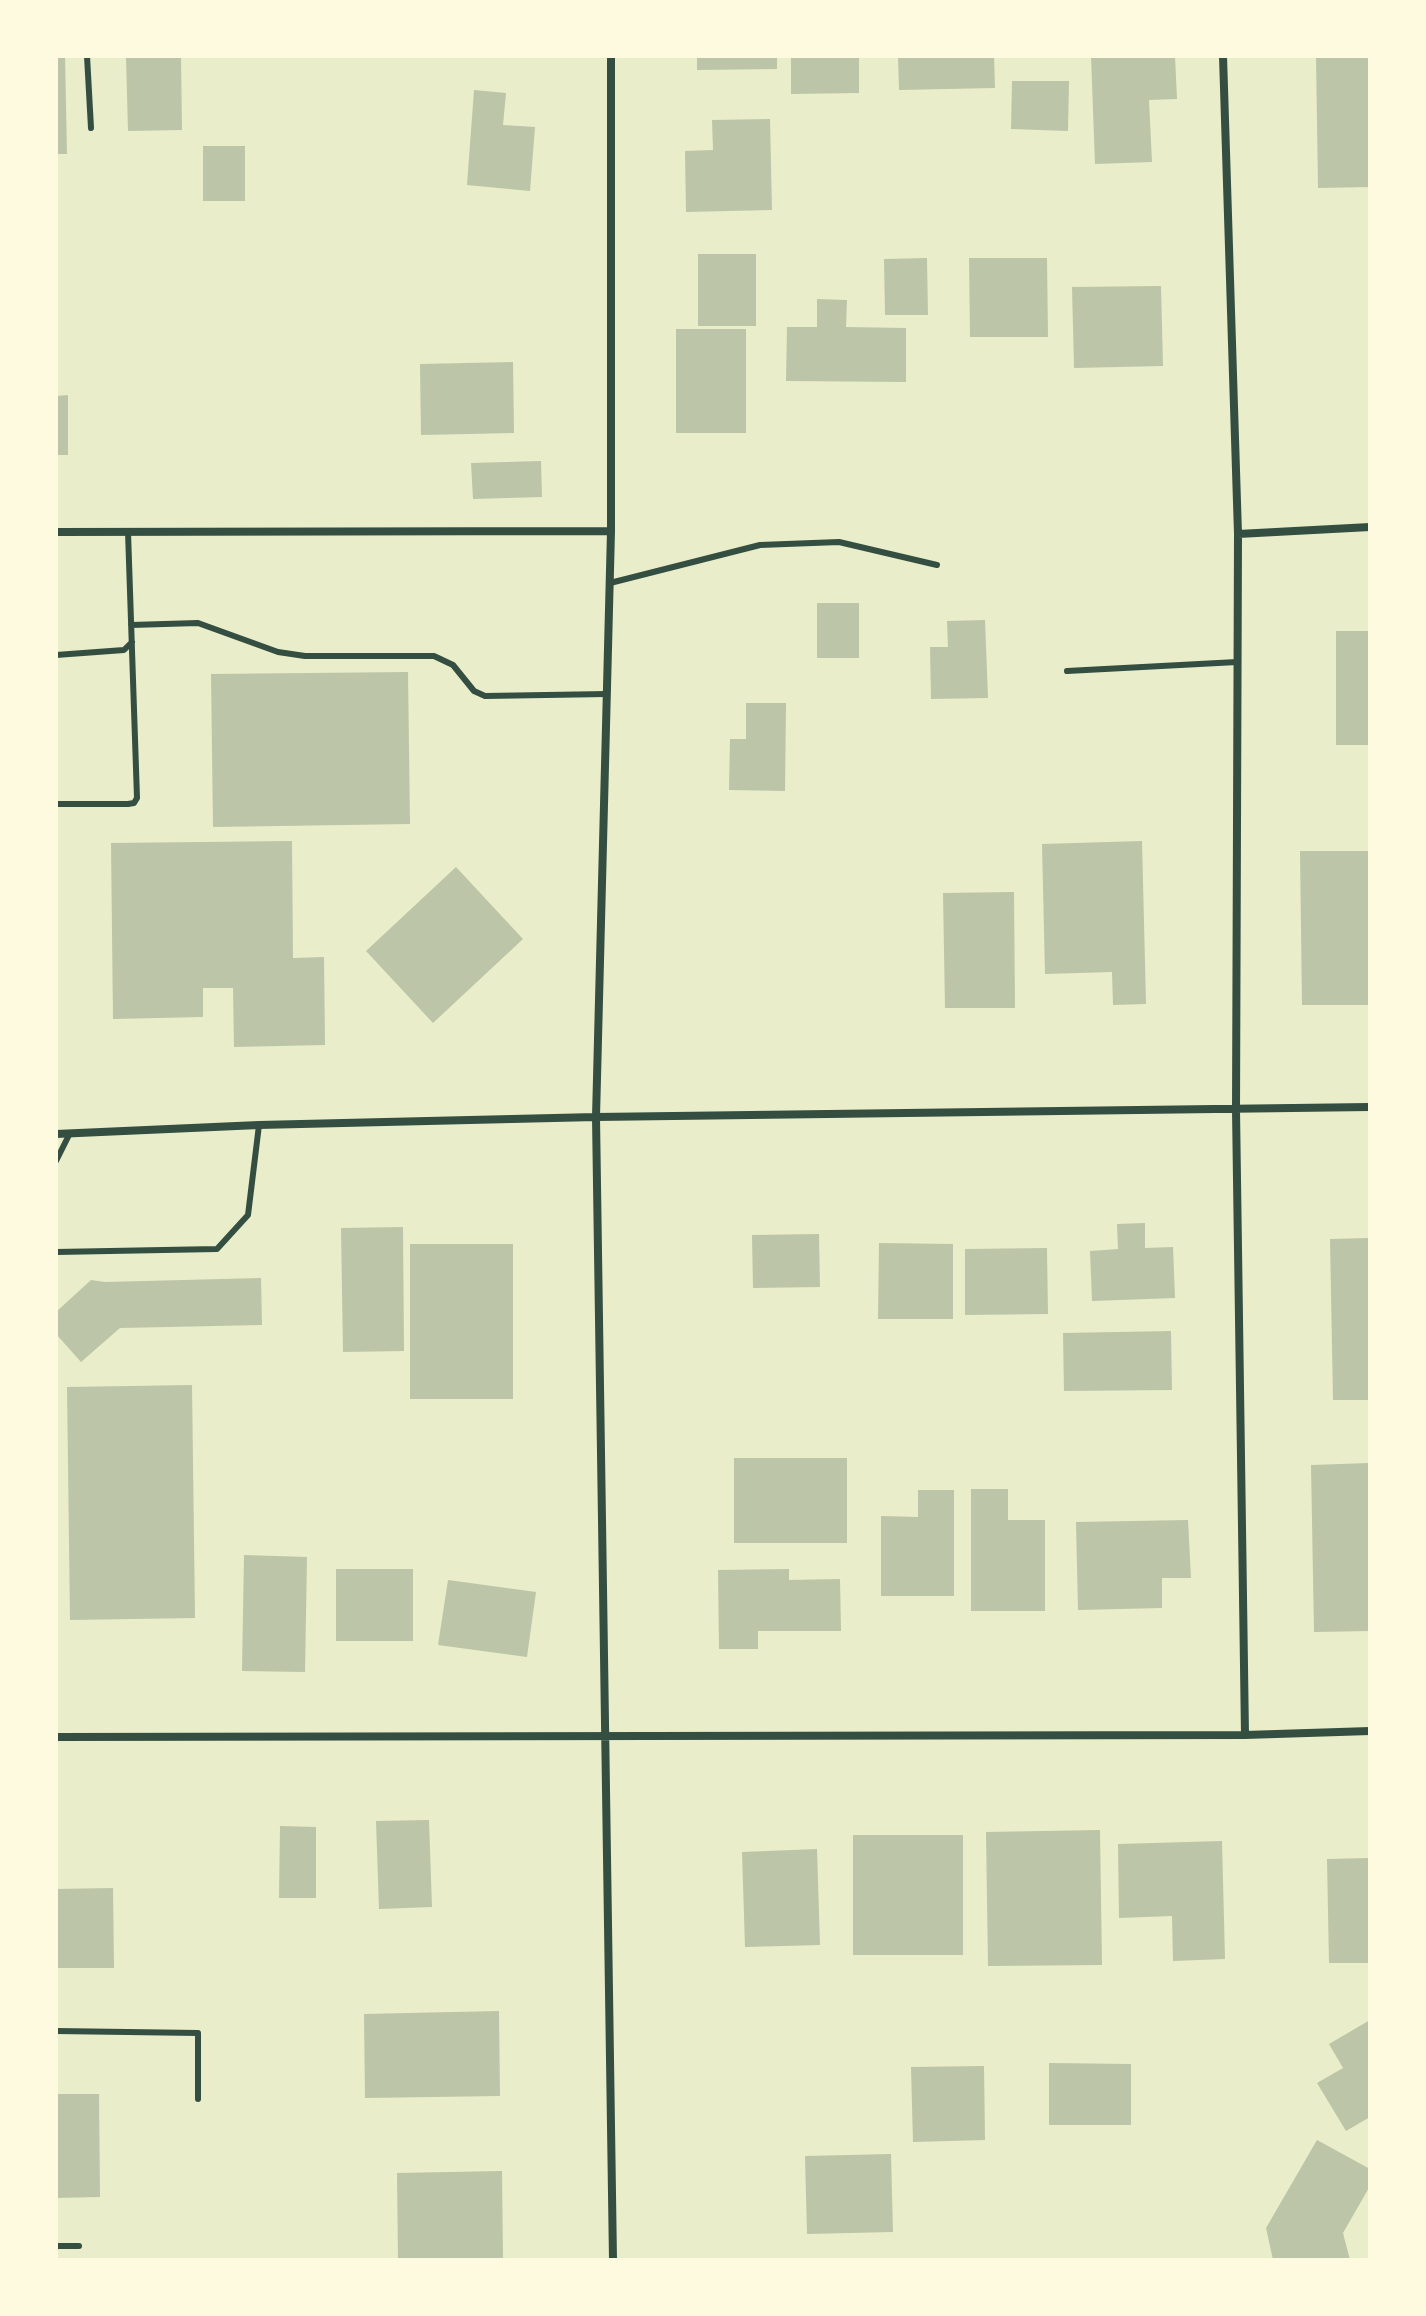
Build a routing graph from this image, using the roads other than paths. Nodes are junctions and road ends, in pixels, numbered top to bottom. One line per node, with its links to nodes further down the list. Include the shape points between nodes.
1 (87, 56): 4 (lane)
2 (611, 56): 6 (street)
3 (1223, 56): 9 (street)
4 (91, 128)
5 (1370, 527): 9 (street)
6 (611, 531): 8 (street); 11 (street)
7 (56, 532): 8 (street)
8 (128, 532): 12 (lane)
9 (1238, 534): 15 (street)
10 (937, 565): 11 (lane, via 839,542 760,545)
11 (610, 583): 17 (street)
12 (131, 625): 13 (lane); 17 (lane, via 198,623 278,652 305,656 434,656 453,665 474,691 485,696)
13 (132, 642): 14 (lane, via 124,650); 18 (lane, via 137,798 134,803)
14 (56, 655)
15 (1237, 662): 16 (lane); 20 (street)
16 (1067, 671)
17 (607, 694): 21 (street)
18 (56, 804)
19 (1370, 1107): 20 (street)
20 (1236, 1110): 21 (street); 28 (street)
21 (596, 1117): 22 (street); 29 (street)
22 (259, 1125): 23 (street); 26 (lane, via 248,1215 217,1249)
23 (70, 1133): 24 (street); 25 (lane)
24 (56, 1134)
25 (56, 1161)
26 (56, 1252)
27 (1370, 1731): 28 (street)
28 (1245, 1735): 29 (street)
29 (605, 1736): 30 (street); 35 (street)
30 (56, 1737)
31 (56, 2031): 32 (lane, via 198,2033)
32 (198, 2099)
33 (56, 2246): 34 (lane)
34 (79, 2246)
35 (613, 2260)

